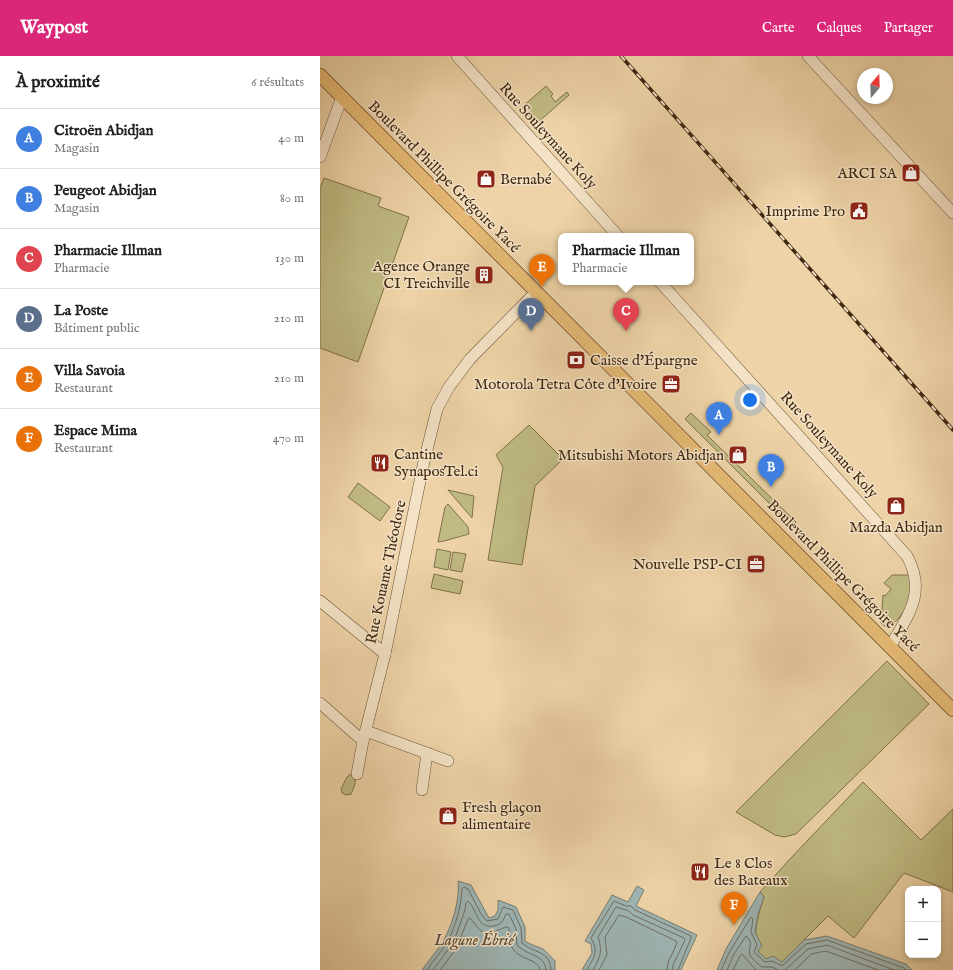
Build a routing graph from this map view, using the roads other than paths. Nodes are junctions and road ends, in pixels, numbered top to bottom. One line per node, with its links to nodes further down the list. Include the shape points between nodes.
1 (457, 56): 7 (street, Rue Souleymane Koly)
2 (808, 56): 6 (street)
3 (320, 75): 4 (main road, Boulevard Phillipe Grégoire Yacé)
4 (342, 97): 5 (street); 9 (main road, Boulevard Phillipe Grégoire Yacé)
5 (320, 157)
6 (953, 213)
7 (615, 233)
8 (663, 285): 11 (street, Rue Souleymane Koly, via 907,556 915,572 916,596)
9 (536, 292): 11 (main road, Boulevard Phillipe Grégoire Yacé); 12 (street, Rue Kouame Théodore, via 470,359 437,409)
10 (320, 602): 12 (street)
11 (890, 647): 14 (main road, Boulevard Phillipe Grégoire Yacé)
12 (384, 654): 15 (street, Rue Kouame Théodore)
13 (320, 703): 15 (street)
14 (953, 710)
15 (364, 736): 16 (street); 18 (street, Rue Kouame Théodore)
16 (427, 753): 17 (street); 19 (street)
17 (448, 761)
18 (357, 774)
19 (422, 790)

